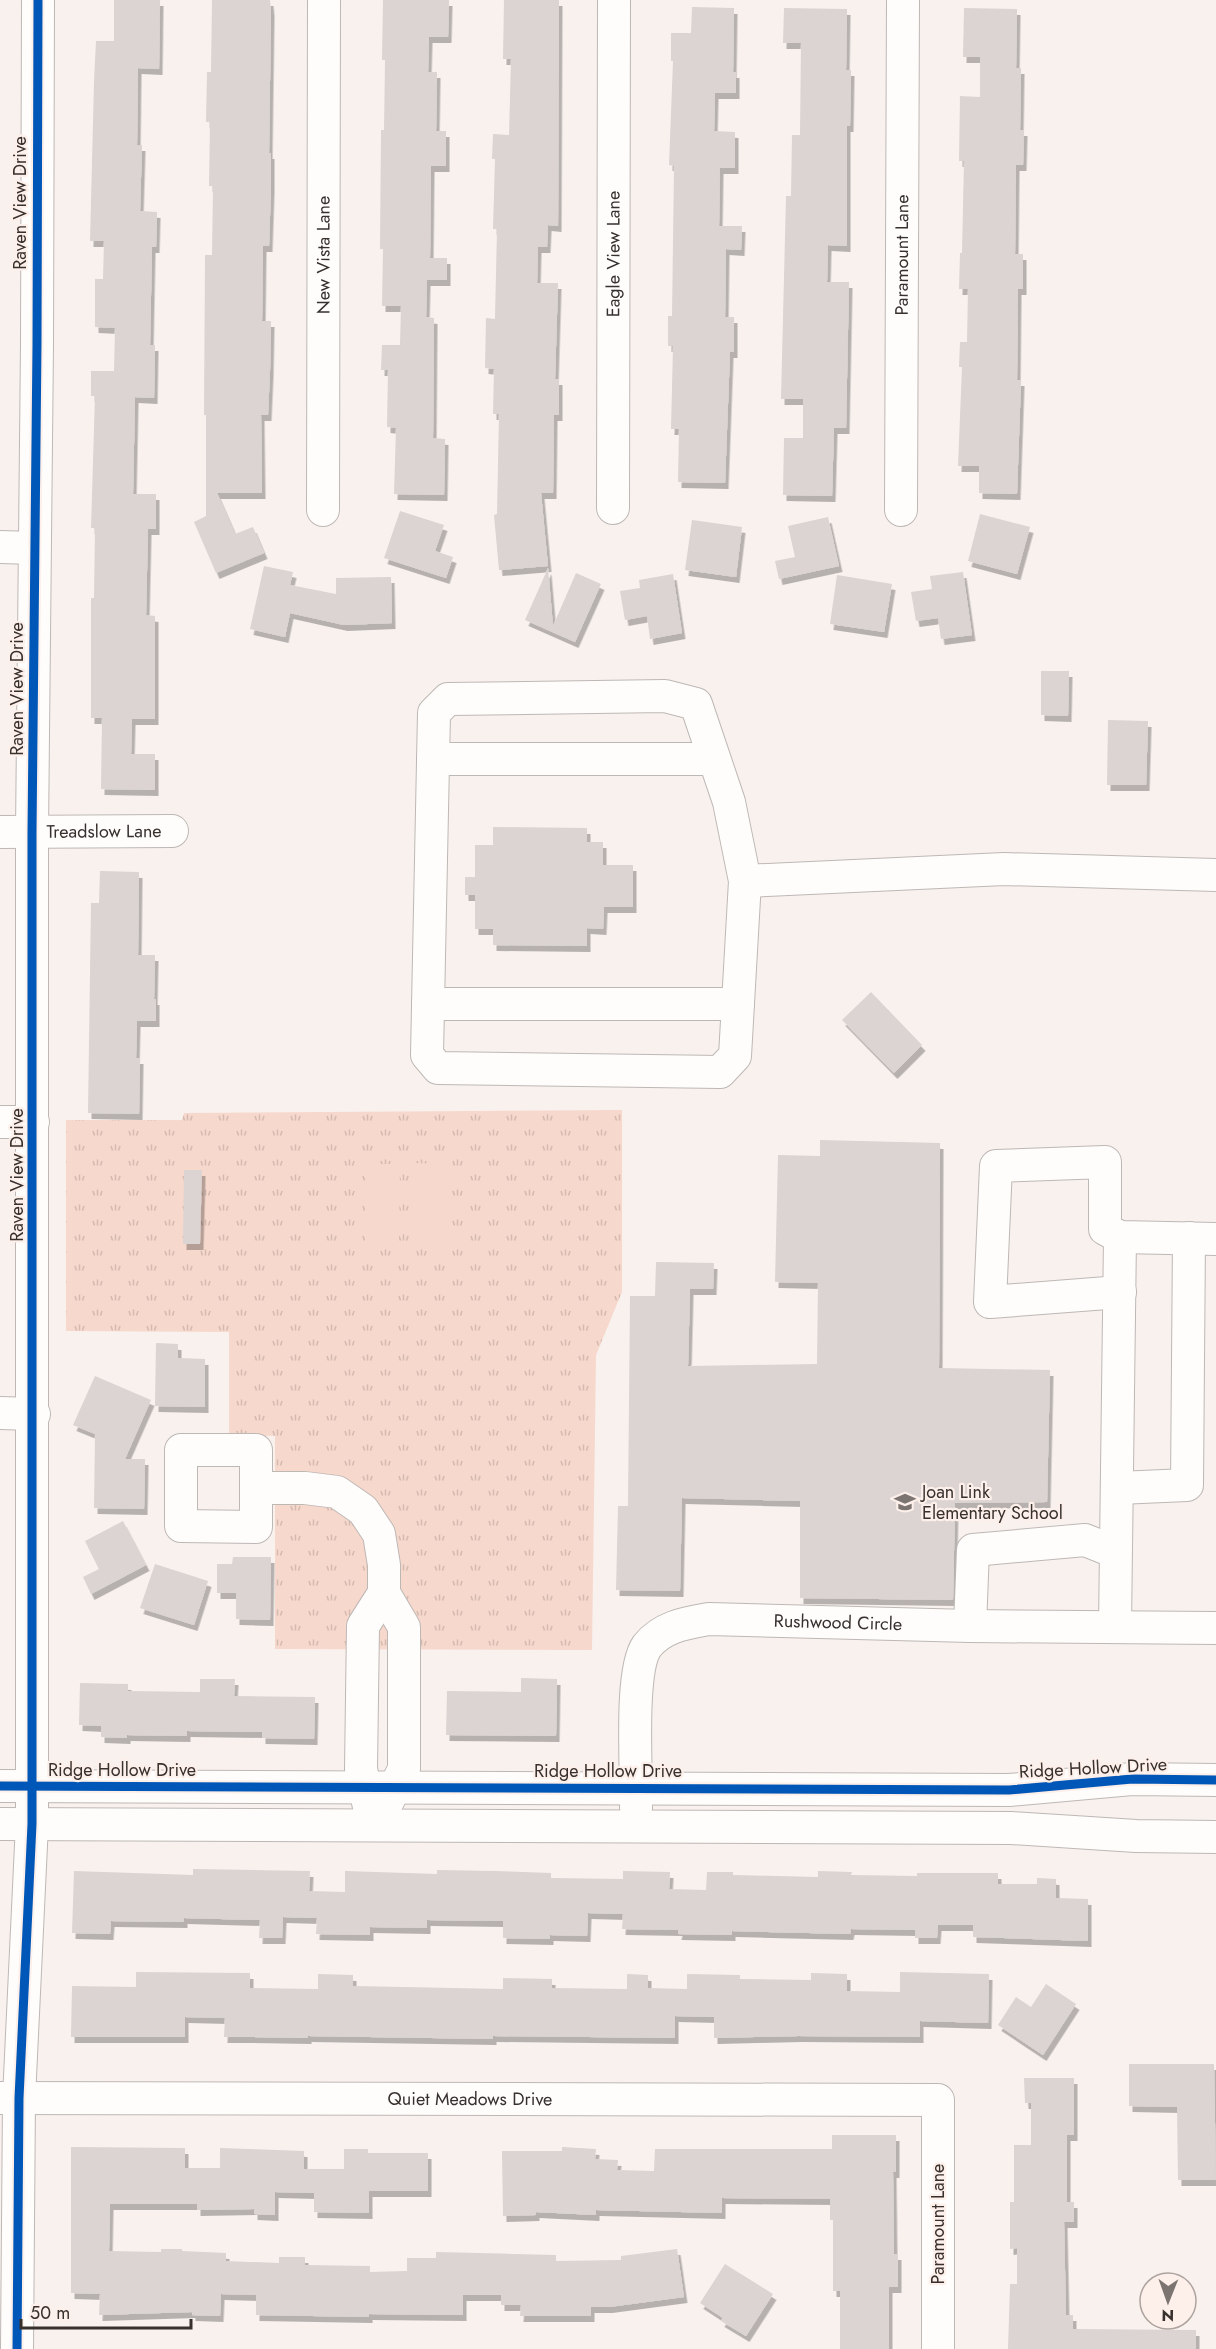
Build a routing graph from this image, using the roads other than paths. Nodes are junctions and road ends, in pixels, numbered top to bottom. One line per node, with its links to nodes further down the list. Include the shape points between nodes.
1 (38, 0): 9 (street, Raven View Drive)
2 (324, 0): 6 (street, New Vista Lane)
3 (614, 0): 5 (street, Eagle View Lane)
4 (903, 0): 7 (street, Paramount Lane)
5 (614, 508)
6 (323, 510)
7 (902, 510)
8 (0, 548): 9 (street)
9 (34, 548): 14 (street, Raven View Drive)
10 (433, 759): 11 (street); 11 (street, via 434,713 448,699 665,696 696,704); 17 (street)
11 (714, 759): 16 (street, via 729,802)
12 (172, 831): 14 (street, Treadslow Lane)
13 (0, 832): 14 (street, Treadslow Lane)
14 (32, 832): 20 (street, Raven View Drive)
15 (1216, 875): 16 (street, via 1004,869)
16 (745, 881): 18 (street)
17 (428, 1004): 18 (street); 18 (street, via 427,1055 438,1068 720,1072 735,1056)
18 (738, 1004)
19 (0, 1122): 20 (street)
20 (33, 1122): 25 (street, Raven View Drive)
21 (1120, 1237): 22 (street); 23 (street); 23 (street, via 1105,1229 1104,1162 996,1166 990,1302)
22 (1203, 1239): 27 (street, via 1187,1485)
23 (1120, 1292): 27 (street)
24 (0, 1413): 25 (street)
25 (34, 1414): 35 (street, Raven View Drive)
26 (256, 1488): 29 (street, via 337,1492 363,1510 378,1534)
27 (1118, 1488): 28 (street)
28 (1115, 1552): 30 (street, via 1085,1540 973,1550); 31 (street)
29 (384, 1593): 36 (street, via 363,1626 361,1769); 37 (street, via 404,1627 404,1769)
30 (970, 1626): 31 (street, Rushwood Circle); 38 (street, Rushwood Circle, via 710,1619 671,1627 646,1647 635,1684)
31 (1115, 1626): 32 (street, Rushwood Circle)
32 (1216, 1628)
33 (1216, 1780): 38 (street, Ridge Hollow Drive, via 1132,1779 1009,1790)
34 (0, 1786): 35 (street, Ridge Hollow Drive)
35 (31, 1786): 36 (street, Ridge Hollow Drive); 40 (street, Raven View Drive)
36 (365, 1787): 37 (street, Ridge Hollow Drive); 42 (street)
37 (396, 1787): 38 (street, Ridge Hollow Drive); 42 (street)
38 (636, 1788): 41 (street, Rushwood Circle)
39 (0, 1824): 40 (street)
40 (33, 1824): 42 (street); 44 (street, Raven View Drive)
41 (636, 1825): 42 (street); 43 (street, via 1011,1828)
42 (373, 1826)
43 (1216, 1837)
44 (9, 2098): 45 (street, Quiet Meadows Drive); 46 (street, Raven View Drive)
45 (938, 2100): 47 (street, Paramount Lane)
46 (17, 2349)
47 (938, 2349)

